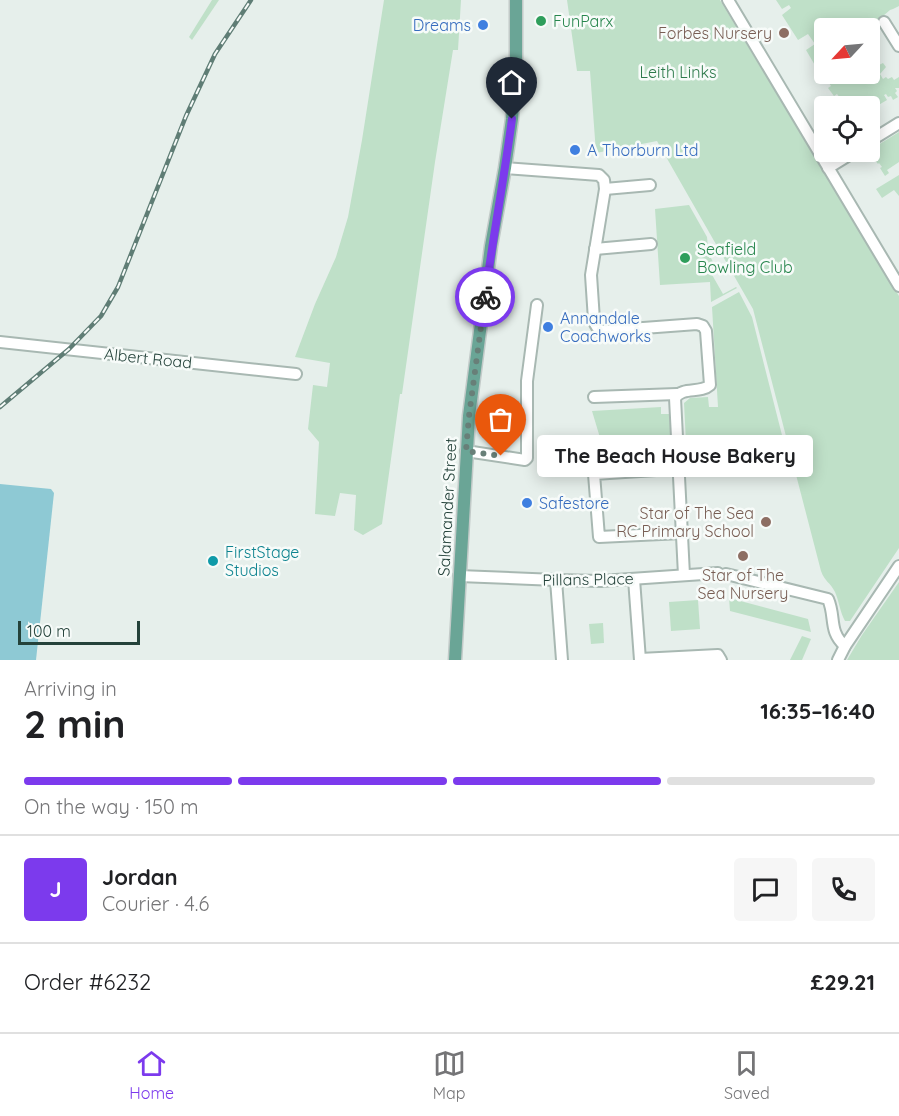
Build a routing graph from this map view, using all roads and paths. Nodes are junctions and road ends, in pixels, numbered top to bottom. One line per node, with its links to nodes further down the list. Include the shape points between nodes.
1 (516, 0): 8 (main road, Salamander Street, via 516,64)
2 (728, 0): 9 (street)
3 (884, 22): 4 (street)
4 (899, 46)
5 (899, 123): 6 (street)
6 (880, 135)
7 (838, 162): 9 (street)
8 (505, 168): 11 (street, via 599,175); 20 (main road, Salamander Street, via 491,246)
9 (828, 168): 14 (street)
10 (650, 185): 11 (street)
11 (605, 189): 13 (street)
12 (651, 244): 13 (street)
13 (595, 249): 18 (street, via 591,275 594,325 599,330 698,324 706,331 710,385)
14 (899, 286)
15 (537, 305): 20 (street, via 527,381 527,458)
16 (0, 342): 17 (street, Albert Road)
17 (296, 374)
18 (677, 394): 19 (street); 22 (street)
19 (594, 397)
20 (466, 451): 26 (main road, Salamander Street)
21 (718, 466): 22 (street)
22 (678, 469): 23 (street); 23 (street, via 594,474 599,537)
23 (682, 533): 25 (street)
24 (899, 566): 29 (street)
25 (684, 575): 27 (street, Pillans Place); 29 (street, Pillans Place, via 722,574 828,600 834,633)
26 (459, 576): 28 (street, Pillans Place); 30 (main road, Salamander Street)
27 (634, 579): 28 (street, Pillans Place); 32 (street)
28 (556, 580): 31 (street)
29 (844, 646): 34 (street)
30 (455, 660)
31 (562, 660)
32 (640, 660): 33 (street, via 718,655)
33 (721, 660)
34 (838, 660)

